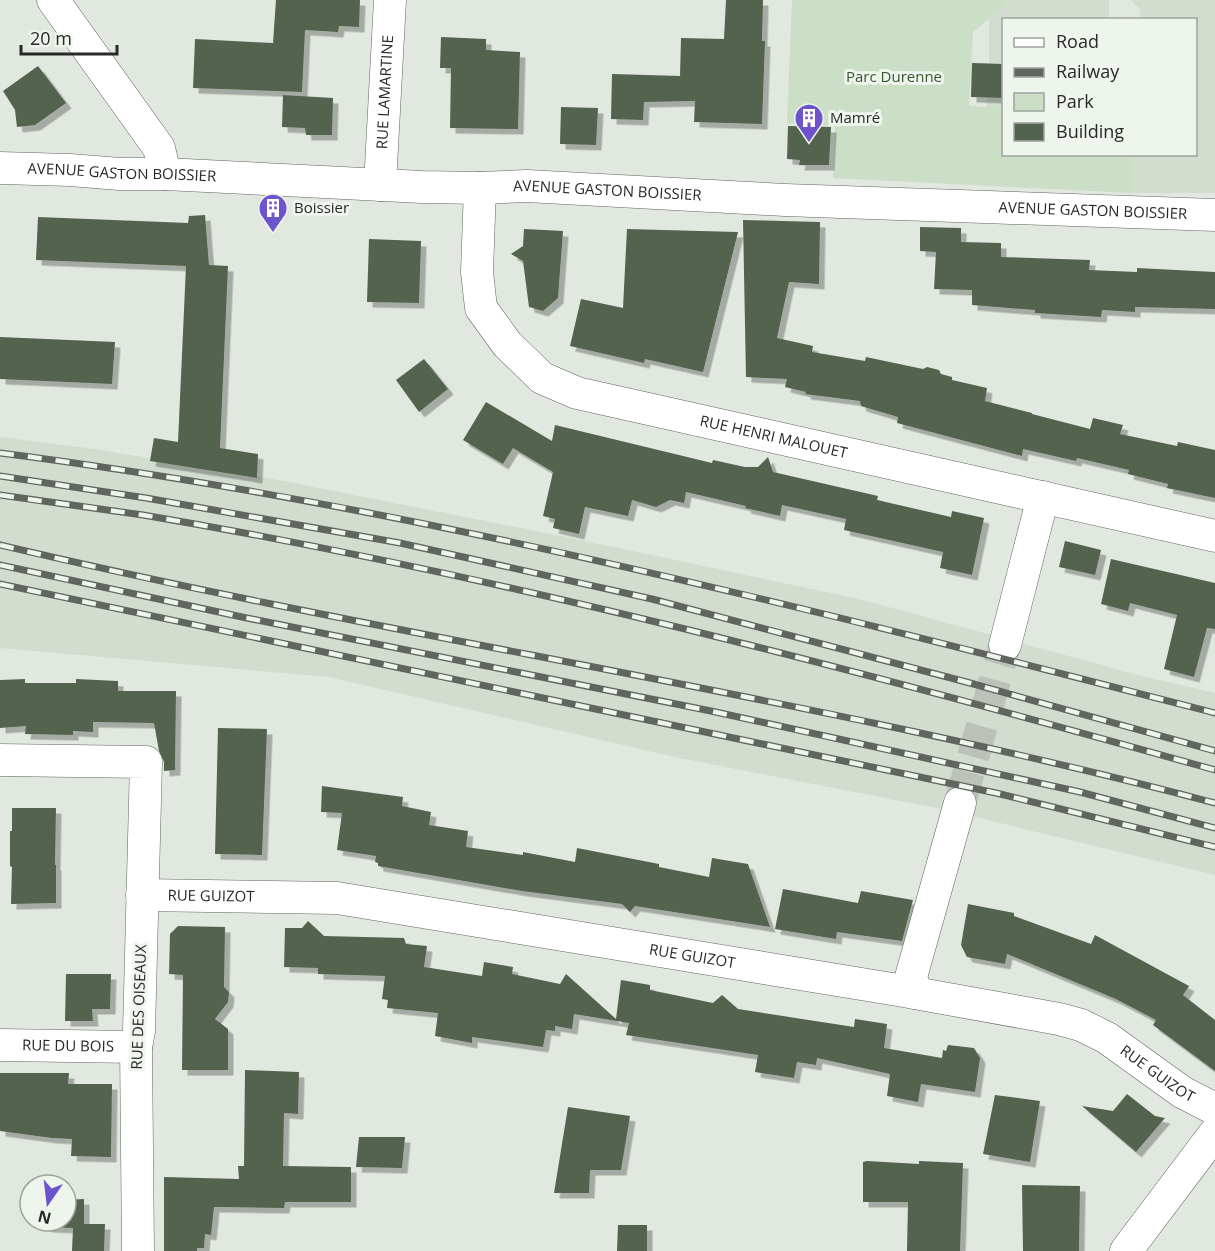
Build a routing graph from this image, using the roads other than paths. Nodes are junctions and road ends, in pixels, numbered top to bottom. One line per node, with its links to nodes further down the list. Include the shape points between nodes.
1 (53, 0): 4 (street, via 159,148)
2 (390, 0): 5 (street, RUE LAMARTINE)
3 (0, 168): 4 (street, AVENUE GASTON BOISSIER)
4 (165, 174): 5 (street, AVENUE GASTON BOISSIER)
5 (380, 185): 6 (street, AVENUE GASTON BOISSIER)
6 (480, 188): 7 (street, AVENUE GASTON BOISSIER, via 527,186 785,200); 8 (street, RUE HENRI MALOUET, via 477,272 481,308 507,344 543,378 577,393)
7 (1215, 215)
8 (1042, 497): 9 (street, RUE HENRI MALOUET); 10 (street)
9 (1215, 536)
10 (1005, 645)
11 (0, 760): 13 (street, RUE DES OISEAUX, via 146,762)
12 (960, 803): 14 (street, via 911,976)
13 (142, 895): 14 (street, RUE GUIZOT, via 337,898); 16 (street, RUE DES OISEAUX)
14 (916, 993): 17 (street, RUE GUIZOT, via 1082,1026 1107,1038 1182,1092)
15 (0, 1045): 16 (street, RUE DU BOIS)
16 (136, 1047): 19 (street, RUE DES OISEAUX)
17 (1215, 1109)
18 (1215, 1133): 20 (street)
19 (138, 1251)
20 (1126, 1251)

